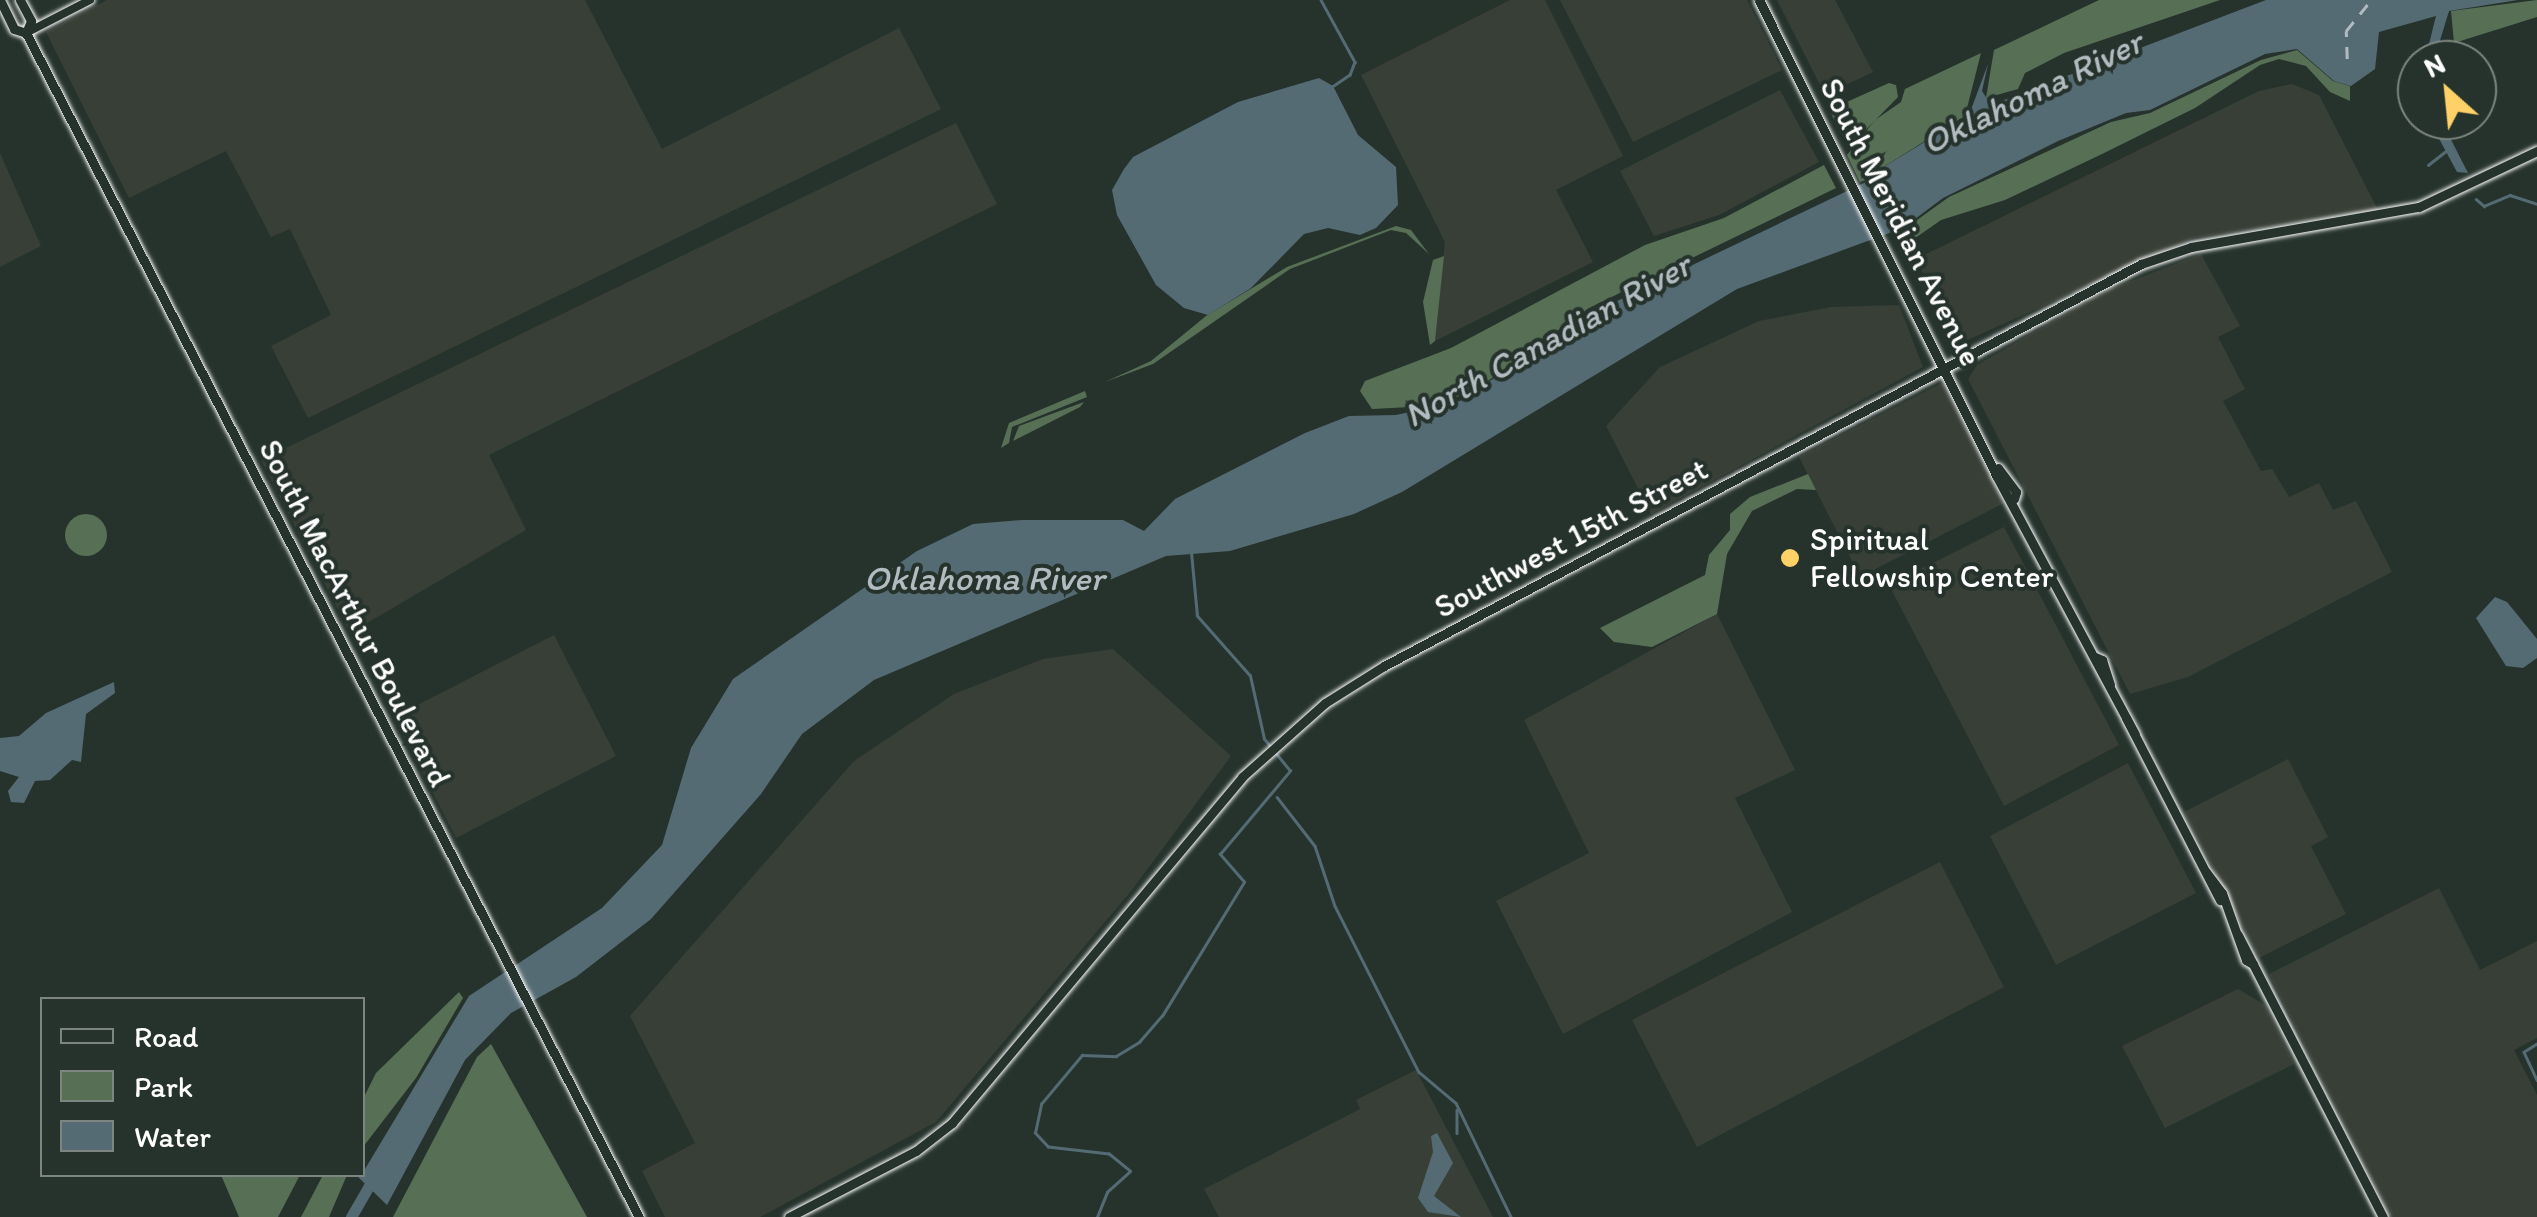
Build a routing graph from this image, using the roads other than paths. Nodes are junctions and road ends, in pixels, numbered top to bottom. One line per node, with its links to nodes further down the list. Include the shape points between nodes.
1 (0, 0): 5 (main road, South MacArthur Boulevard, via 14,29)
2 (20, 0): 5 (main road, South MacArthur Boulevard, via 31,20)
3 (90, 0): 5 (street)
4 (1759, 0): 7 (main road, South Meridian Avenue)
5 (26, 33): 8 (main road, South MacArthur Boulevard)
6 (2537, 150): 7 (main road, Southwest 15th Street, via 2456,192 2381,218 2168,254)
7 (1946, 367): 9 (main road, Southwest 15th Street, via 1384,666 1302,722 1242,776 952,1123 916,1151); 10 (main road, South Meridian Avenue)
8 (639, 1217)
9 (789, 1217)
10 (2383, 1217)

